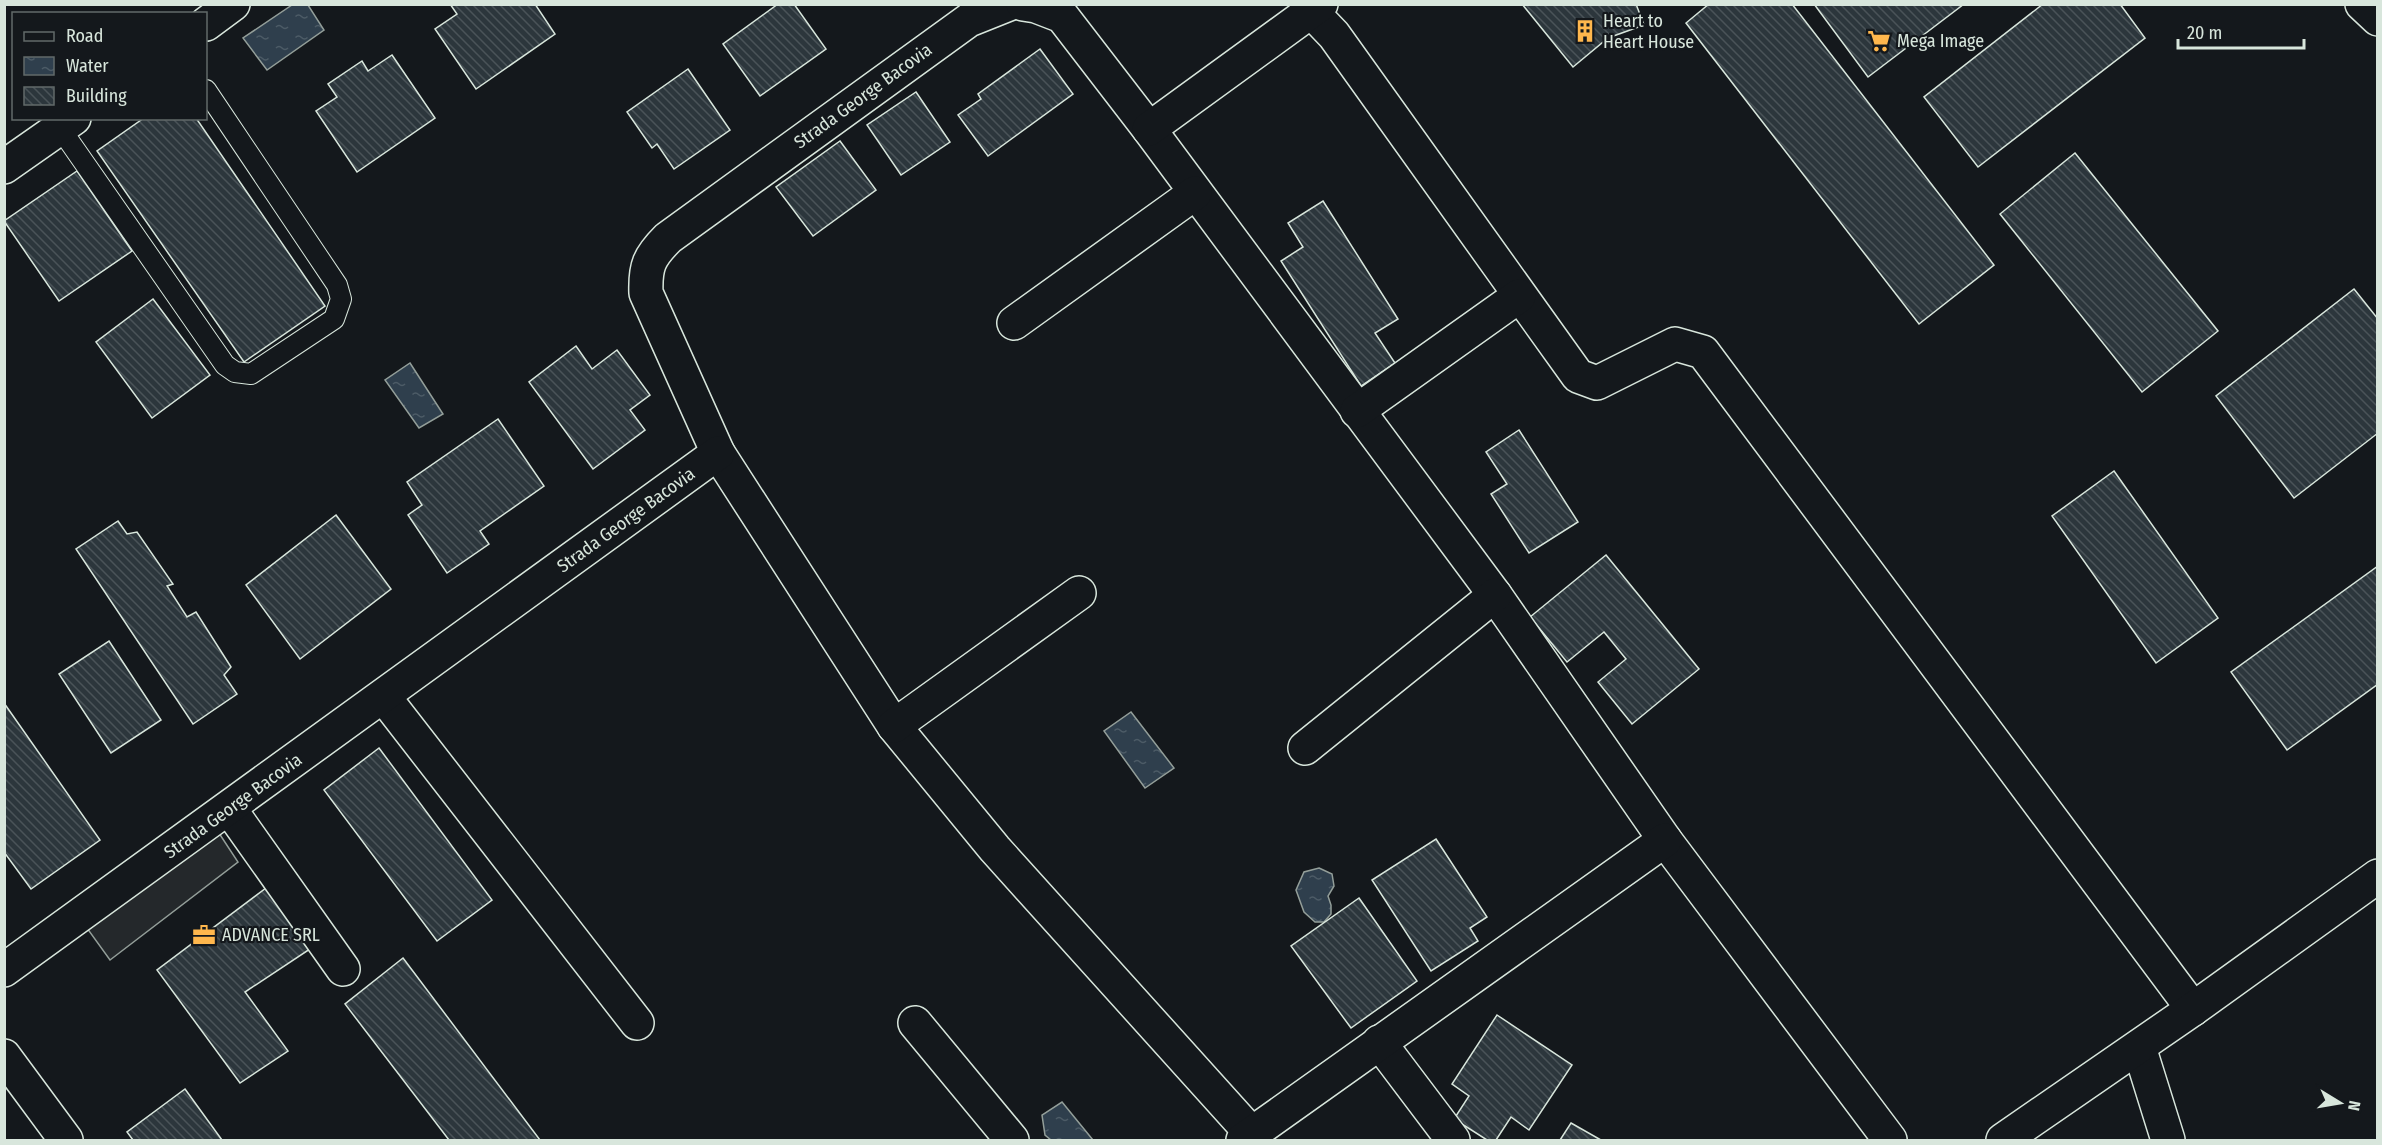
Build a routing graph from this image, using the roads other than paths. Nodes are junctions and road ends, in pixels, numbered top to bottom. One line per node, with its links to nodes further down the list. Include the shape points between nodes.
1 (233, 4): 7 (street)
2 (1009, 4): 16 (street, Strada George Bacovia, via 969,20 668,238 655,252 645,271 646,293)
3 (1023, 4): 10 (street, via 1062,16)
4 (2362, 4): 6 (street)
5 (1316, 8): 10 (street); 13 (street)
6 (2378, 19)
7 (207, 23)
8 (207, 91): 9 (lane, via 337,285 341,299 334,319 251,374 235,372 225,365)
9 (67, 123): 11 (street)
10 (1149, 129): 12 (street)
11 (4, 167)
12 (1195, 194): 14 (street); 15 (street)
13 (1519, 296): 15 (street); 27 (street, via 1578,376 1597,383 1674,344 1703,352)
14 (1014, 323)
15 (1357, 411): 18 (street)
16 (718, 453): 19 (street, Strada George Bacovia); 20 (street)
17 (1079, 593): 20 (street)
18 (1495, 595): 21 (street); 23 (street)
19 (384, 697): 22 (street, Strada George Bacovia); 28 (street)
20 (894, 726): 33 (street, via 994,849)
21 (1305, 748)
22 (229, 808): 25 (street); 26 (street, Strada George Bacovia)
23 (1665, 840): 30 (street); 37 (street)
24 (2374, 885): 27 (street)
25 (343, 969)
26 (4, 970)
27 (2193, 1009): 31 (street)
28 (637, 1023)
29 (915, 1023): 35 (street)
30 (1379, 1042): 33 (street); 36 (street)
31 (2139, 1047): 38 (street); 39 (street)
32 (4, 1056): 34 (street)
33 (1248, 1137)
34 (66, 1140)
35 (1012, 1140)
36 (1453, 1140)
37 (1890, 1140)
38 (2004, 1140)
39 (2168, 1140)

